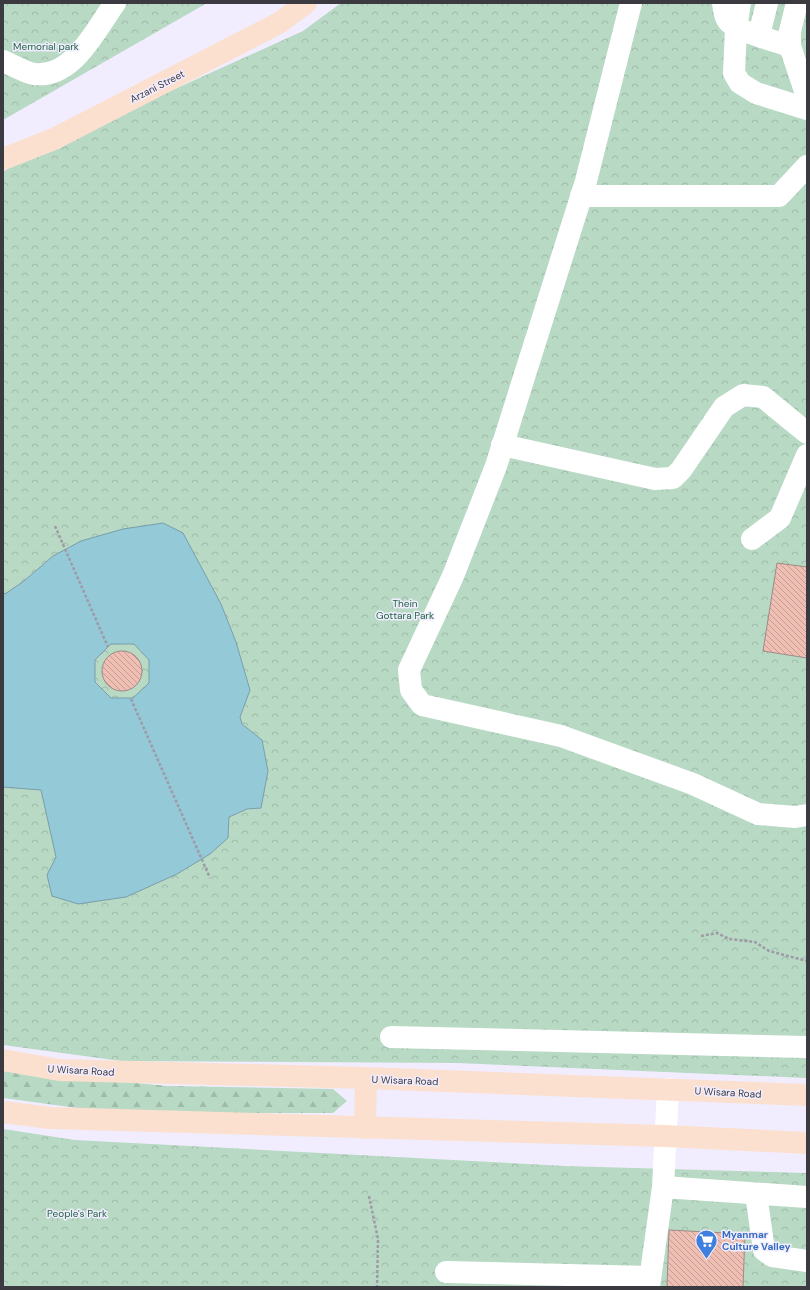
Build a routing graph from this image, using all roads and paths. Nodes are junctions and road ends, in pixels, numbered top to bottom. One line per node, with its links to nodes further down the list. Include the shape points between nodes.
1 (115, 3): 11 (lane, via 71,62 59,70 49,74 33,74)
2 (306, 3): 14 (main road, Arzani Street, via 279,23 54,139)
3 (631, 3): 16 (lane)
4 (723, 3): 8 (lane, via 728,22)
5 (740, 3): 8 (lane)
6 (767, 3): 9 (lane)
7 (797, 3): 10 (lane, via 790,31)
8 (736, 28): 9 (lane); 13 (lane, via 734,73 740,84 756,93)
9 (759, 35): 10 (lane)
10 (790, 46): 12 (lane)
11 (3, 61)
12 (807, 97)
13 (807, 109)
14 (3, 159)
15 (807, 166): 16 (lane, via 779,196)
16 (581, 196): 18 (lane)
17 (807, 434): 18 (lane, via 763,397 743,395 724,407 682,470 673,478 655,479)
18 (502, 445): 24 (lane, via 452,576 409,670 411,690 422,705 561,736 693,784 758,814 795,817)
19 (807, 455): 21 (lane, via 780,518)
20 (55, 526): 22 (path)
21 (752, 539)
22 (108, 648)
23 (131, 699): 25 (path)
24 (807, 815)
25 (210, 878)
26 (702, 936): 27 (path, via 717,933 729,940 755,942 769,951)
27 (807, 961)
28 (391, 1037): 29 (lane)
29 (807, 1047)
30 (3, 1060): 31 (main road, U Wisara Road, via 59,1070)
31 (366, 1078): 32 (main road, U Wisara Road); 35 (main road)
32 (668, 1089): 33 (main road, U Wisara Road); 36 (lane)
33 (807, 1095)
34 (3, 1112): 35 (main road, via 50,1118)
35 (366, 1128): 36 (main road)
36 (665, 1136): 37 (main road); 38 (lane)
37 (807, 1143)
38 (663, 1187): 39 (lane); 44 (lane)
39 (756, 1194): 41 (lane); 42 (lane, via 764,1250 772,1256)
40 (369, 1196): 45 (path, via 378,1239)
41 (807, 1197)
42 (807, 1261)
43 (446, 1272): 44 (lane)
44 (649, 1282)
45 (376, 1287)

